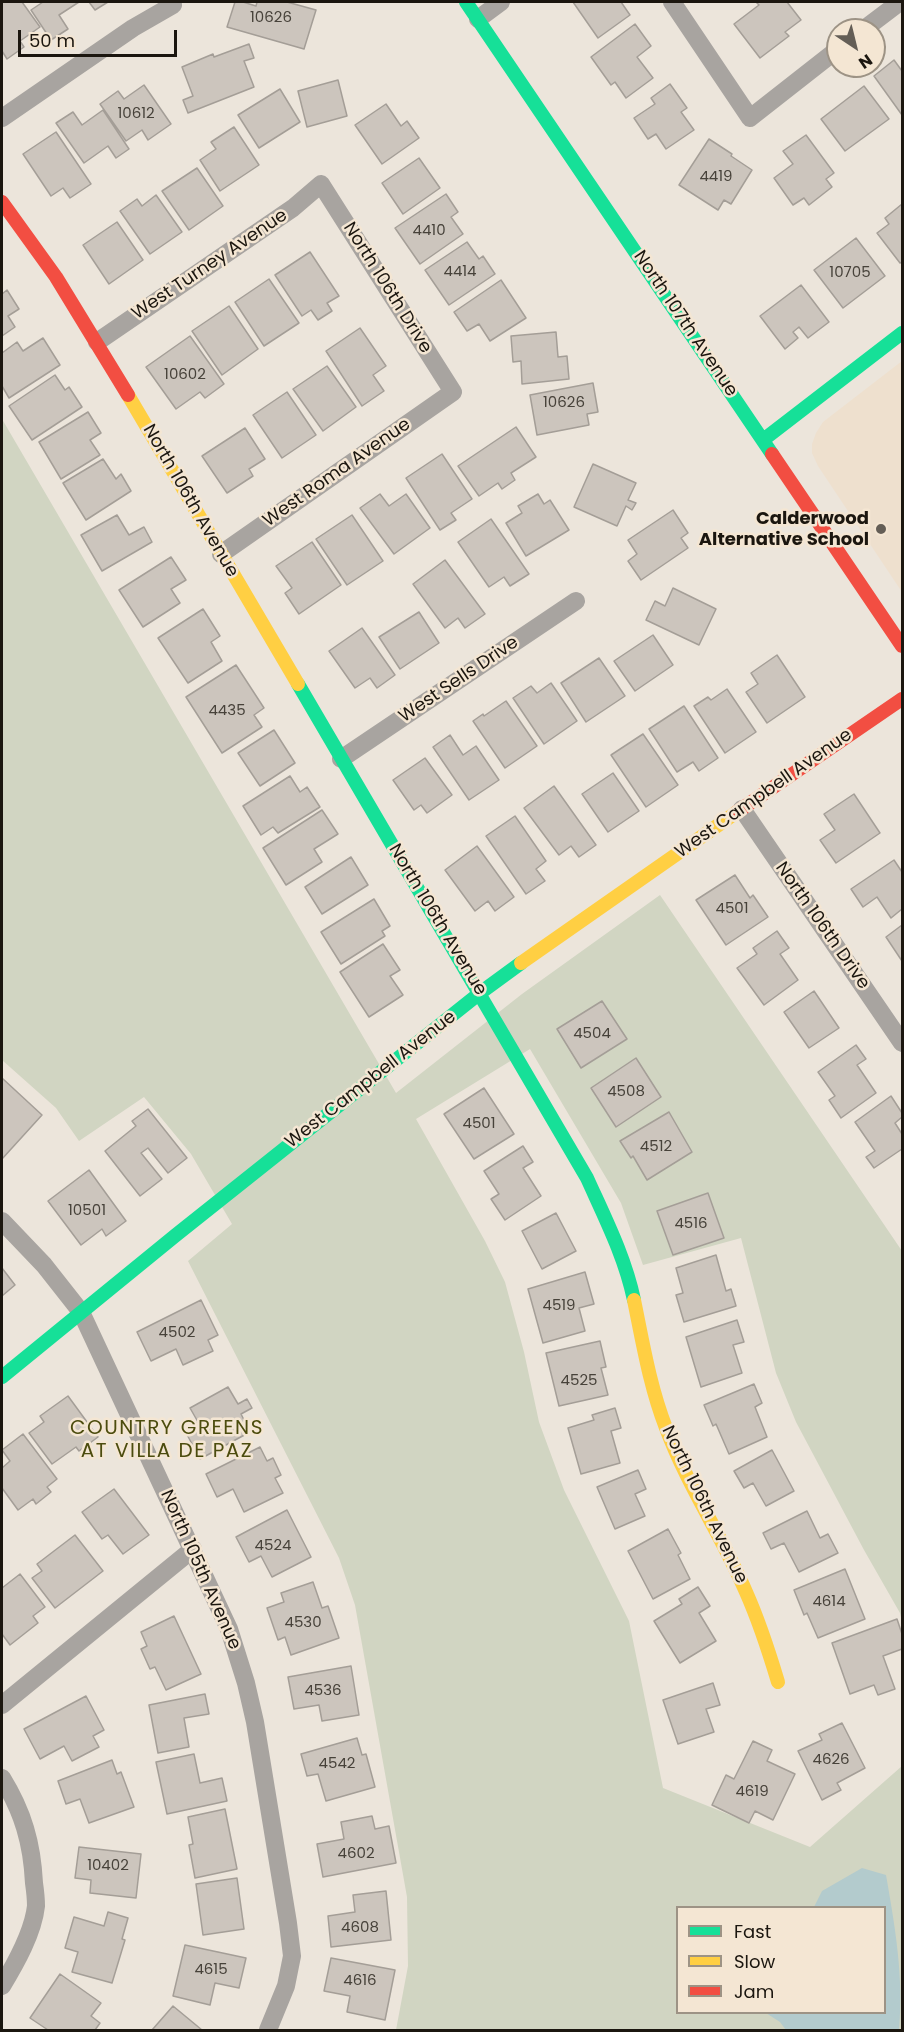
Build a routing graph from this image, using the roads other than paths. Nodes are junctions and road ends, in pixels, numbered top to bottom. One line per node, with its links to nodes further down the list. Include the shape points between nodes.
1 (466, 2): 7 (street, North 107th Avenue)
2 (501, 2): 7 (street)
3 (672, 2): 8 (street, via 750,118)
4 (900, 2): 6 (street)
5 (173, 5): 9 (street)
6 (879, 18)
7 (478, 19): 15 (street, North 107th Avenue)
8 (826, 58)
9 (2, 118)
10 (321, 184): 13 (street, West Turney Avenue, via 293,208); 14 (street, North 106th Drive)
11 (2, 202): 13 (street, North 106th Avenue)
12 (903, 333): 15 (street)
13 (97, 342): 16 (street, North 106th Avenue)
14 (453, 392): 16 (street, West Roma Avenue)
15 (763, 440): 18 (street, North 107th Avenue)
16 (221, 554): 20 (street, North 106th Avenue)
17 (576, 601): 20 (street, West Sells Drive)
18 (903, 646)
19 (903, 699): 21 (street, West Campbell Avenue)
20 (341, 759): 22 (street, North 106th Avenue)
21 (742, 809): 22 (street, West Campbell Avenue); 23 (street, North 106th Drive)
22 (480, 993): 25 (street, West Campbell Avenue); 28 (street, North 106th Avenue, via 587,1178 611,1230 630,1283 651,1384 666,1429 746,1591)
23 (903, 1043)
24 (2, 1221): 25 (street, North 105th Avenue)
25 (81, 1312): 26 (street, West Campbell Avenue); 27 (street, North 105th Avenue)
26 (2, 1377)
27 (193, 1549): 29 (street); 32 (street, North 105th Avenue, via 229,1629 246,1683 288,1923 292,1956 286,1986)
28 (778, 1682)
29 (2, 1705)
30 (2, 1779): 31 (street, via 24,1821 33,1855 36,1906 29,1932)
31 (2, 1986)
32 (268, 2031)

